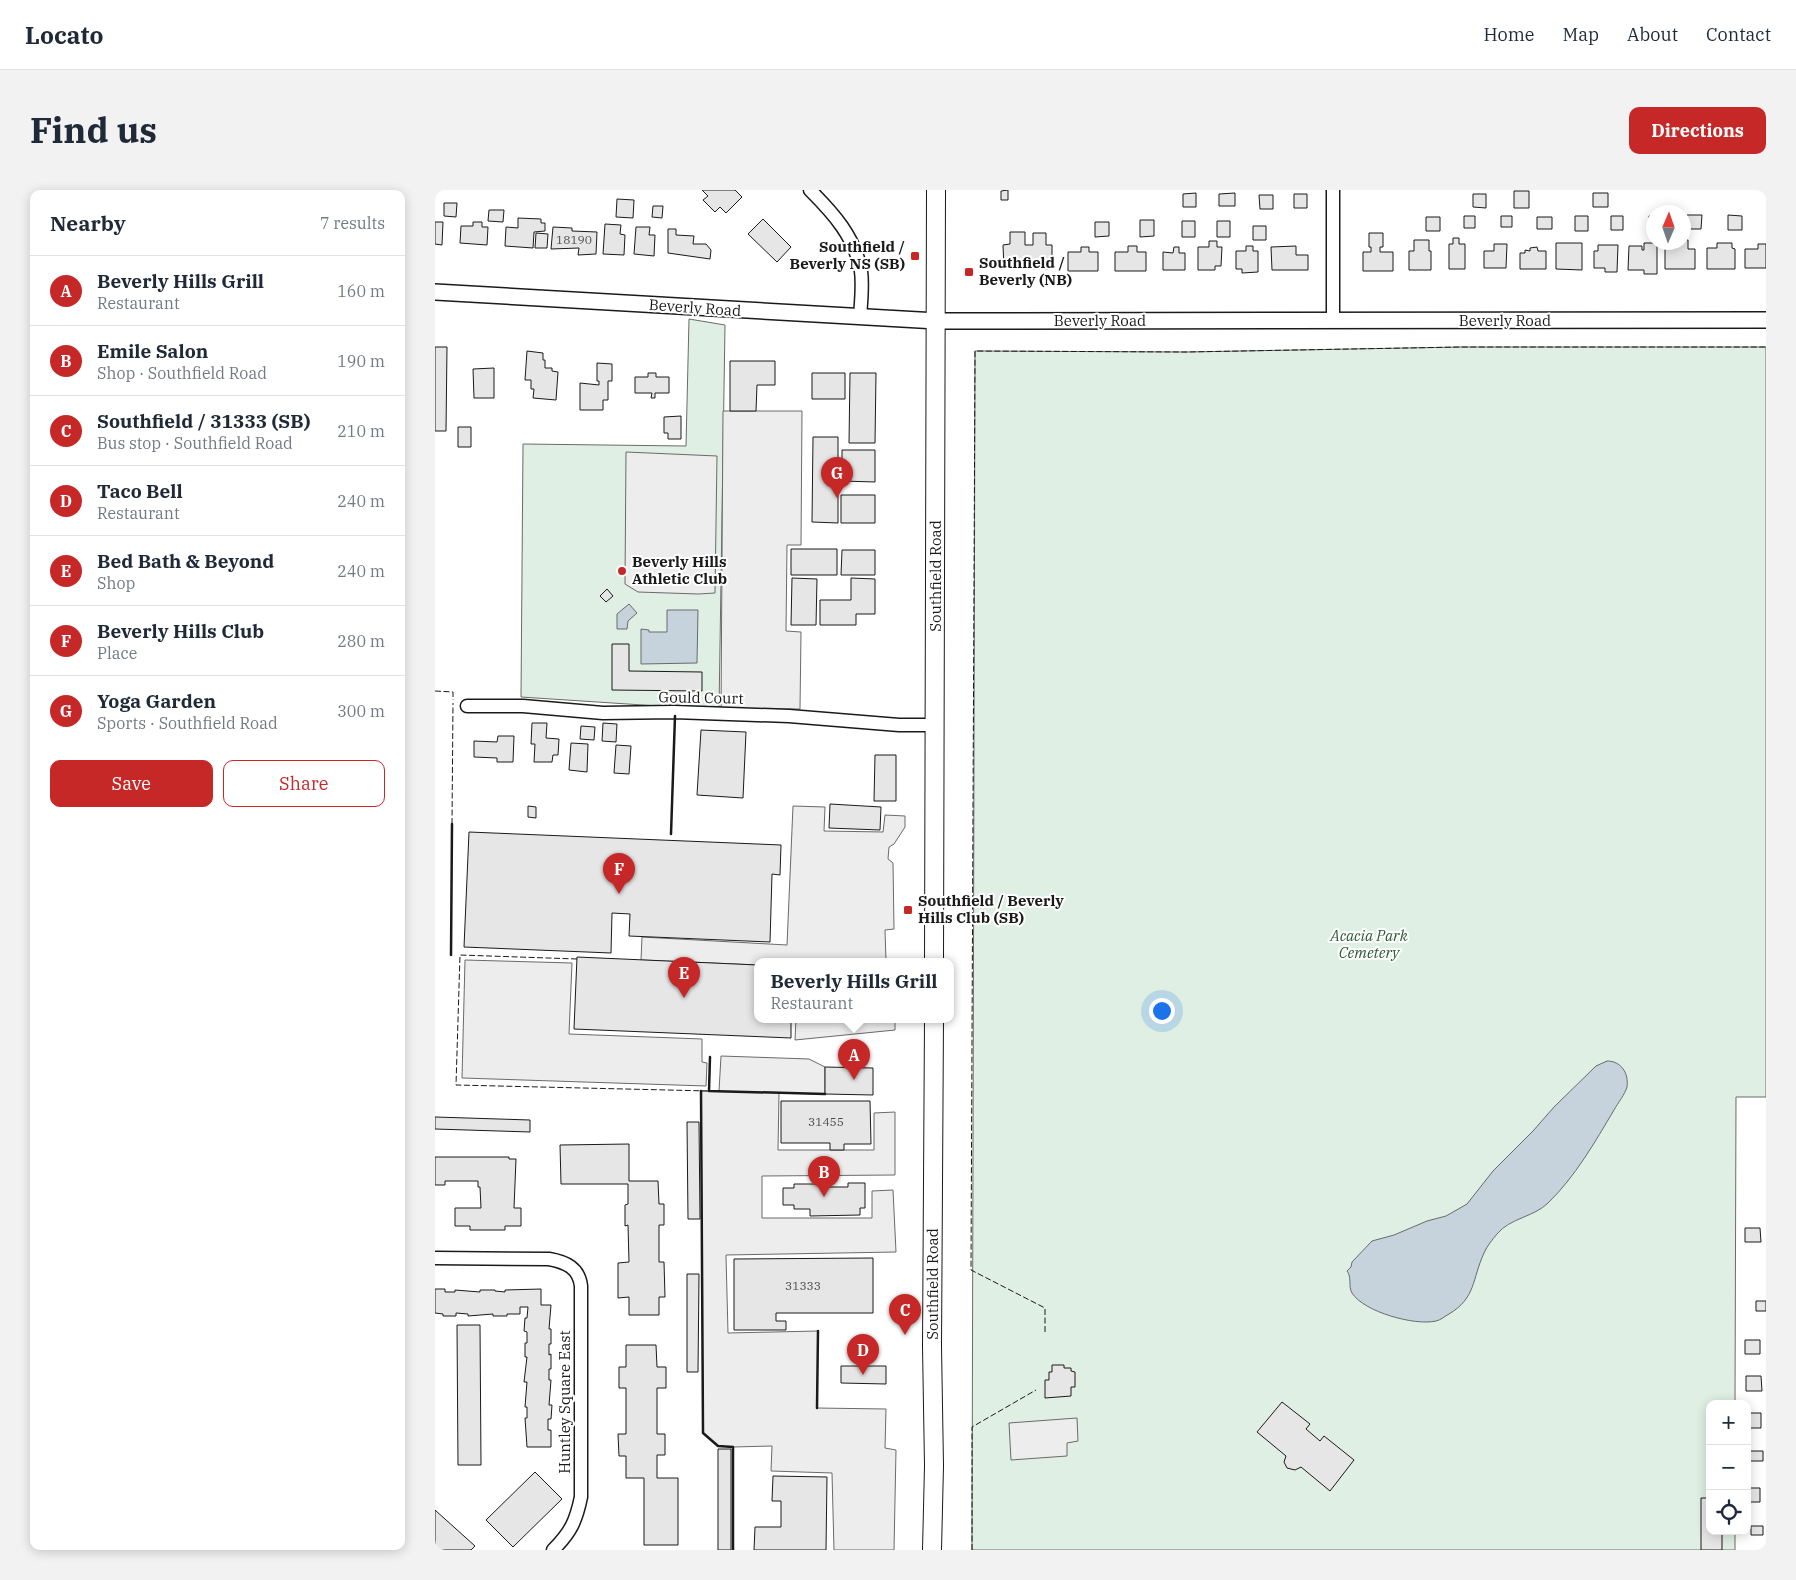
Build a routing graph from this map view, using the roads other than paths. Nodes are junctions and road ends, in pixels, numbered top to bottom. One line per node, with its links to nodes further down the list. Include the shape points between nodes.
1 (810, 190): 5 (street, via 842,224 851,239 861,271)
2 (936, 190): 8 (main road, Southfield Road)
3 (1333, 190): 7 (street)
4 (435, 292): 5 (street, Beverly Road)
5 (860, 317): 8 (street, Beverly Road)
6 (1766, 320): 7 (street, Beverly Road)
7 (1333, 321): 8 (street, Beverly Road)
8 (937, 322): 10 (main road, Southfield Road)
9 (467, 706): 10 (street, Gould Court, via 523,706 603,713 789,716)
10 (935, 725): 11 (main road, Southfield Road)
11 (934, 958)
12 (934, 1023): 15 (main road, Southfield Road)
13 (435, 1258): 14 (street, Huntley Square East, via 559,1260 578,1274 581,1286 581,1497 577,1517)
14 (553, 1550)
15 (932, 1550)

